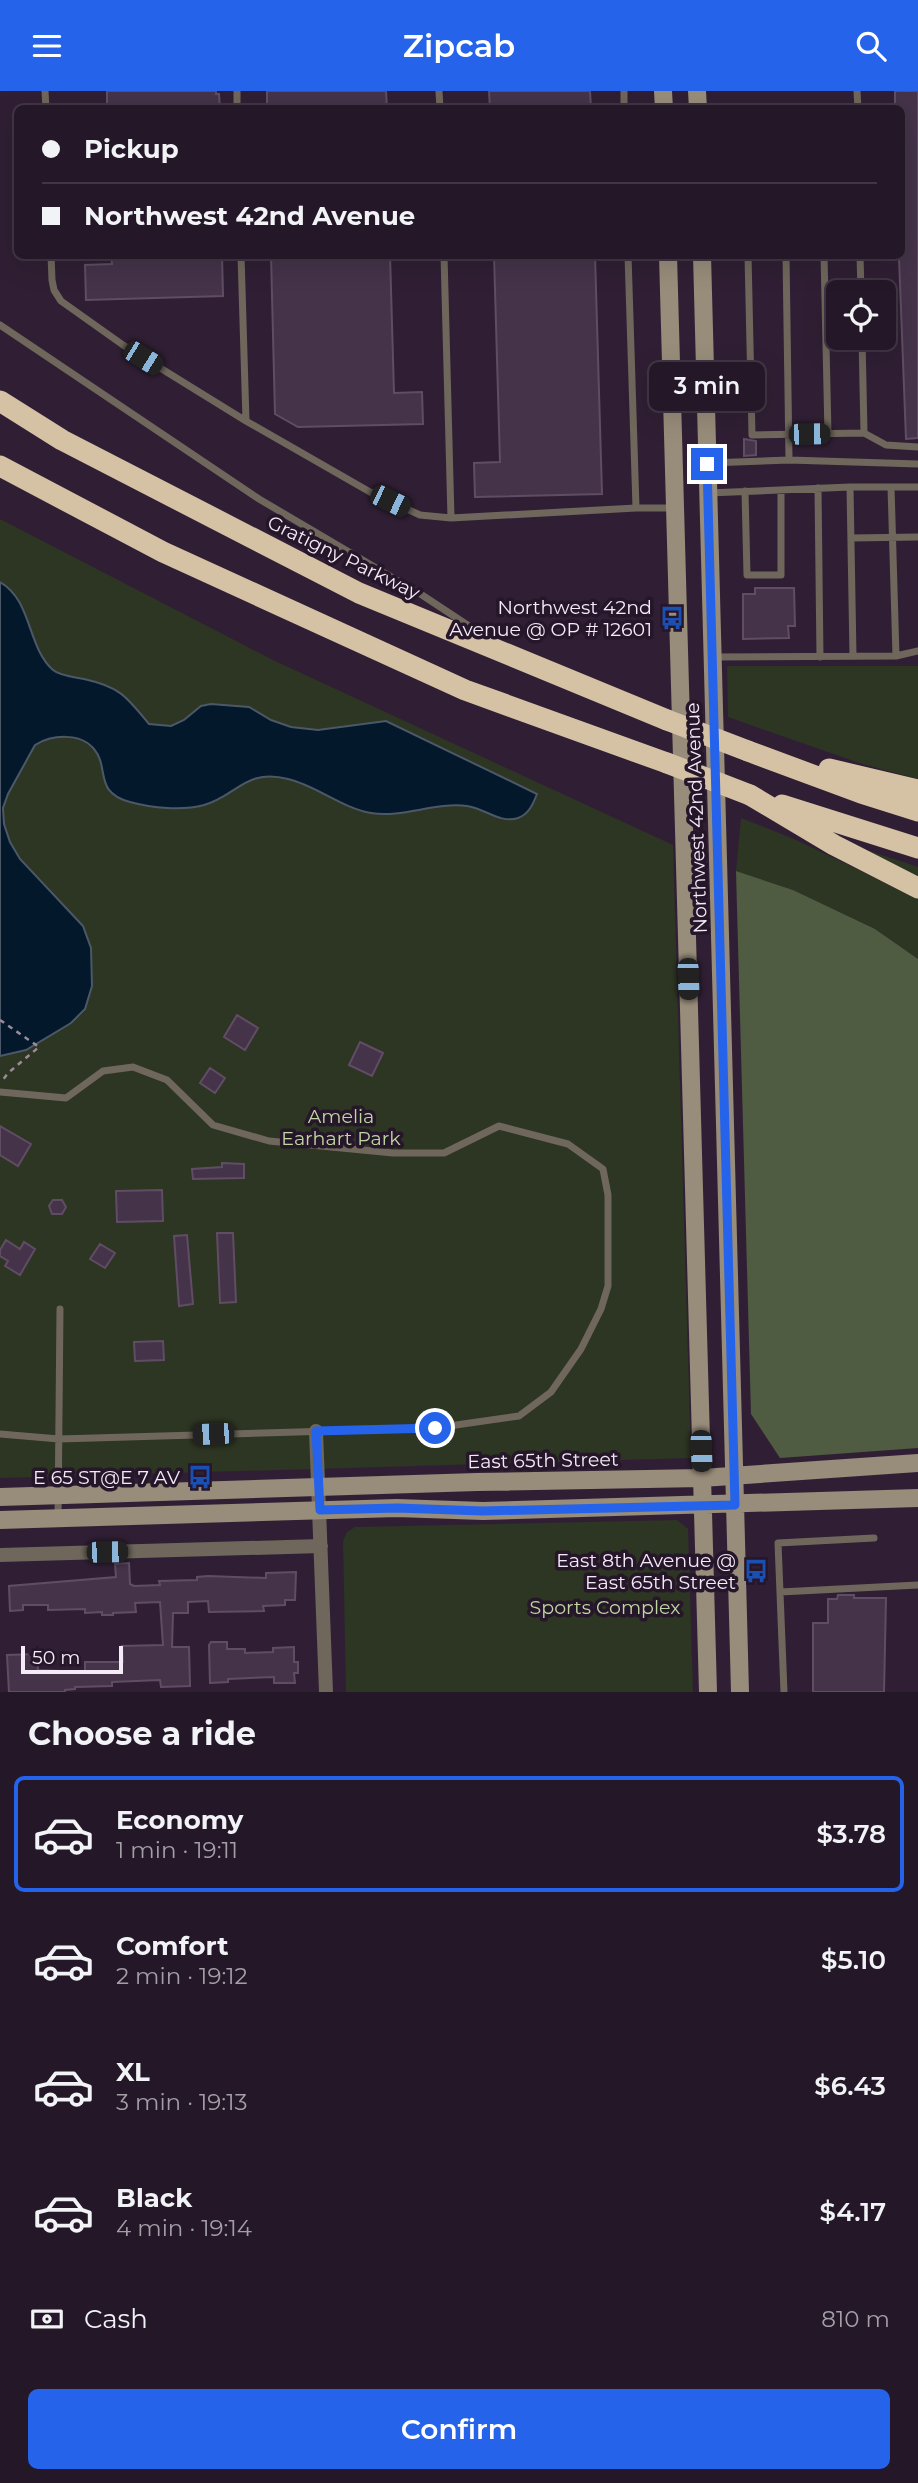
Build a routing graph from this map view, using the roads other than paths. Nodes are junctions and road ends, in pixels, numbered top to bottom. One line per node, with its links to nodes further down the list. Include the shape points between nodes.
1 (51, 259): 15 (lane, via 54,290 69,308)
2 (242, 259): 15 (lane)
3 (444, 259): 33 (lane)
4 (628, 259): 32 (lane)
5 (668, 259): 31 (main road, Northwest 42nd Avenue)
6 (702, 259): 21 (main road, Northwest 42nd Avenue)
7 (748, 259): 18 (lane, via 752,435)
8 (786, 259): 18 (lane)
9 (824, 259): 17 (lane)
10 (860, 259): 11 (lane)
11 (861, 280)
12 (0, 325): 42 (lane, via 258,499 422,595)
13 (862, 350): 16 (lane)
14 (0, 401): 42 (highway, Gratigny Parkway, via 62,440 359,593)
15 (246, 421): 33 (lane, via 399,506 420,515)
16 (864, 433): 17 (lane); 19 (lane, via 886,445)
17 (828, 434): 18 (lane)
18 (789, 435): 20 (lane)
19 (918, 447)
20 (789, 460): 21 (lane); 22 (lane)
21 (707, 464): 30 (main road, Northwest 42nd Avenue)
22 (918, 464)
23 (0, 466): 45 (highway, bridge, via 163,552 466,690)
24 (850, 487): 25 (lane); 27 (lane); 35 (lane)
25 (891, 487): 26 (lane); 36 (lane)
26 (918, 487)
27 (818, 488): 28 (lane); 41 (lane)
28 (781, 490): 29 (lane); 29 (lane, via 781,575 747,575)
29 (745, 491): 30 (lane)
30 (708, 493): 31 (main road); 40 (main road, Northwest 42nd Avenue)
31 (675, 501): 32 (lane); 56 (main road, Northwest 42nd Avenue)
32 (636, 508): 33 (lane)
33 (451, 518)
34 (918, 537): 36 (lane)
35 (851, 538): 36 (lane); 38 (lane)
36 (892, 538): 39 (lane)
37 (918, 651): 39 (lane)
38 (853, 656): 39 (lane); 41 (lane)
39 (896, 656)
40 (712, 657): 41 (lane); 55 (main road, Northwest 42nd Avenue)
41 (820, 657)
42 (523, 661): 43 (highway, Gratigny Parkway, bridge)
43 (748, 751): 44 (highway); 46 (highway, Gratigny Parkway)
44 (918, 790)
45 (750, 795): 47 (highway); 48 (highway)
46 (918, 811)
47 (918, 848)
48 (918, 888)
49 (0, 1092): 51 (lane, via 66,1098 103,1071 134,1067 167,1080 213,1125 269,1141 444,1153 499,1126 568,1144 603,1168 608,1195 608,1286 581,1349 551,1392 519,1416 435,1428)
50 (60, 1309): 53 (lane)
51 (316, 1431): 53 (lane); 57 (street)
52 (0, 1434): 53 (lane)
53 (59, 1439): 58 (lane)
54 (918, 1463): 55 (main road, East 65th Street)
55 (735, 1476): 56 (main road, East 65th Street); 62 (main road, Northwest 42nd Avenue)
56 (702, 1478): 57 (main road, East 65th Street); 61 (main road, Northwest 42nd Avenue)
57 (319, 1487): 58 (main road, East 65th Street); 63 (street)
58 (58, 1495): 59 (main road, East 65th Street); 64 (lane)
59 (0, 1497)
60 (918, 1498): 62 (main road)
61 (703, 1505): 62 (main road); 63 (main road); 72 (main road, Northwest 42nd Avenue)
62 (735, 1505): 73 (main road, Northwest 42nd Avenue)
63 (320, 1510): 64 (main road); 67 (street)
64 (58, 1518): 65 (main road)
65 (0, 1520)
66 (874, 1538): 70 (lane, via 778,1543)
67 (321, 1546): 68 (street); 71 (street)
68 (0, 1555)
69 (918, 1585): 70 (lane)
70 (780, 1592): 74 (lane)
71 (326, 1692)
72 (708, 1692)
73 (740, 1692)
74 (784, 1692)

